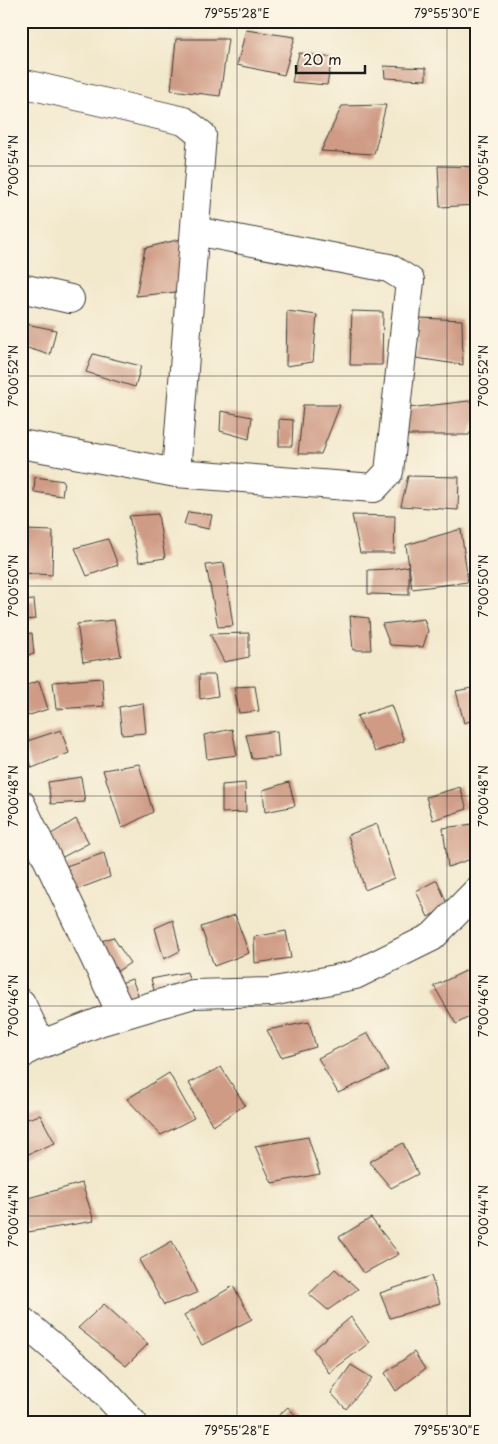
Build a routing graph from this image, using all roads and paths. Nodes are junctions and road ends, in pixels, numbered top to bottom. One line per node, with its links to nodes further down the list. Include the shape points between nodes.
1 (21, 83): 2 (street, via 184,121 202,135)
2 (195, 231): 6 (street); 6 (street, via 390,268 410,281 389,472 374,488)
3 (21, 288): 4 (street)
4 (70, 299)
5 (21, 444): 6 (street)
6 (176, 473)
7 (21, 804): 10 (street)
8 (477, 891): 10 (street, via 432,937 355,975 271,992 194,994)
9 (21, 1003): 11 (street)
10 (122, 1015): 11 (street, via 102,1020)
11 (31, 1050)
12 (21, 1320): 13 (street, via 97,1384)
13 (133, 1423)

